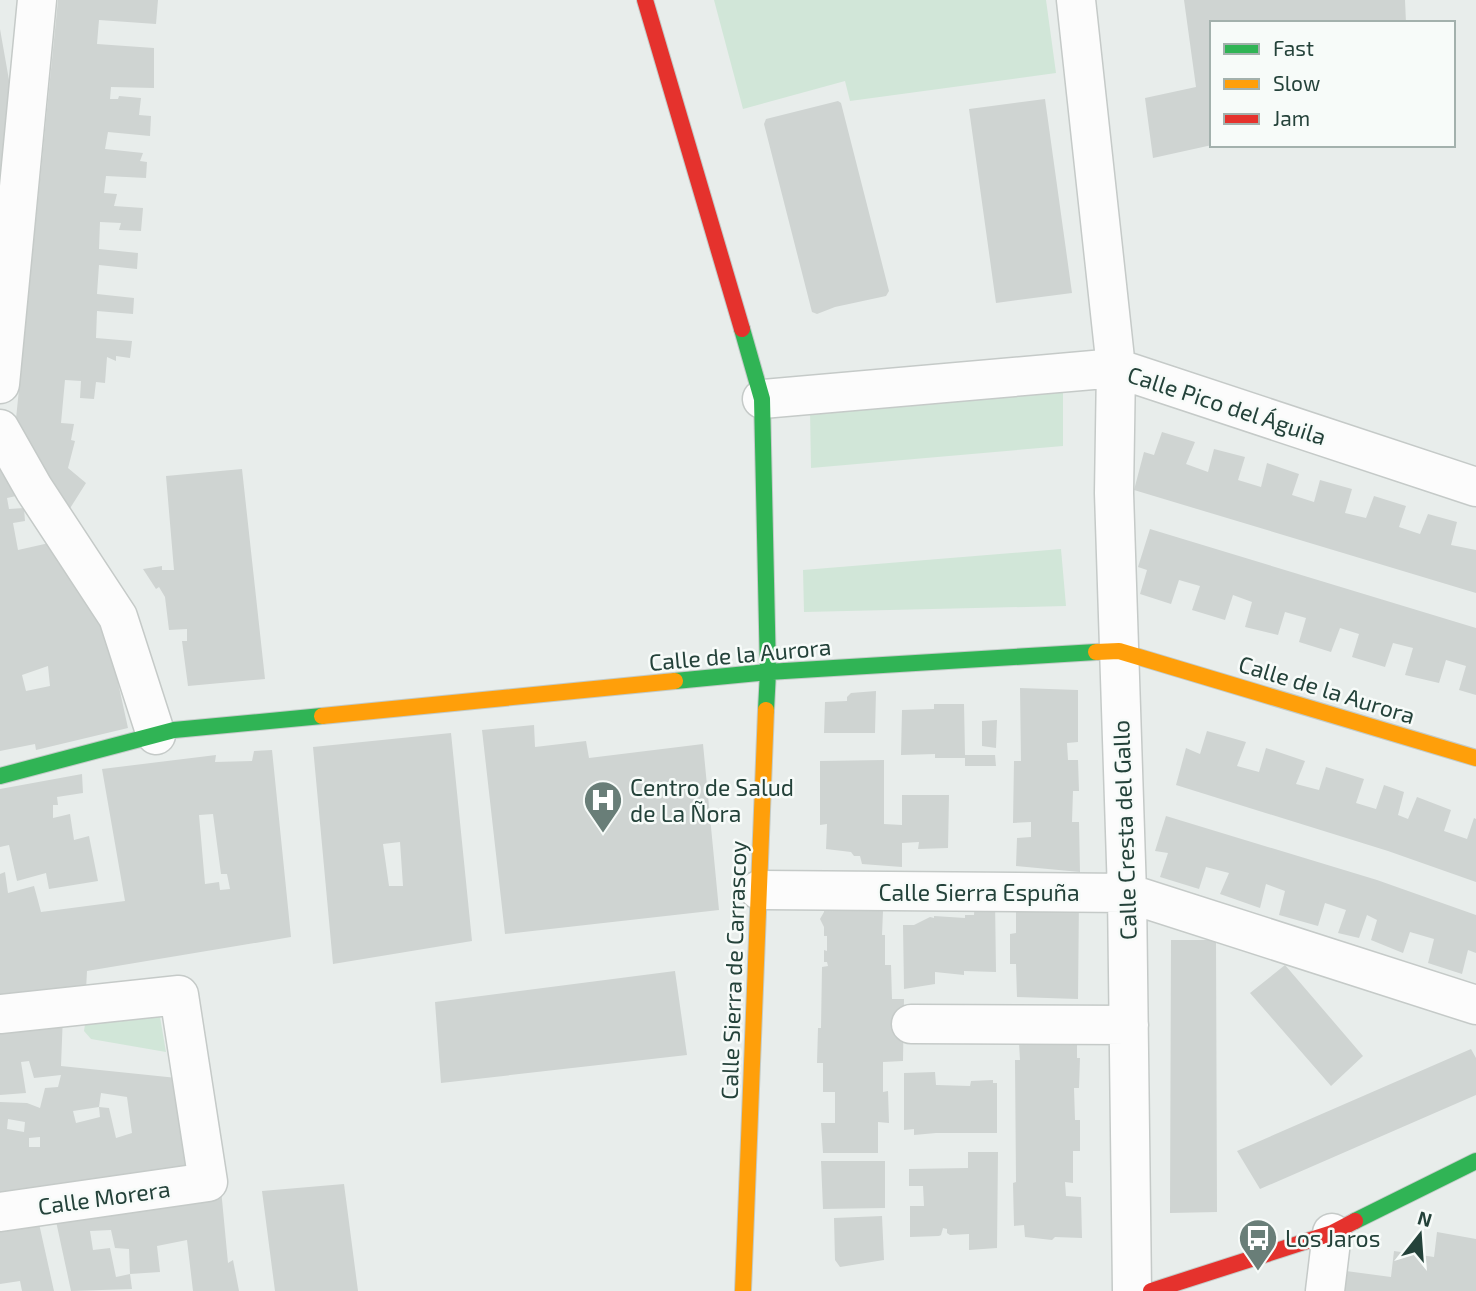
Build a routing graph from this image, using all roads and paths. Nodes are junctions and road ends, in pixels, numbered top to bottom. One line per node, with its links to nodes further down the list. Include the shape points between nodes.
1 (645, 0): 6 (street, Calle Sierra de Carrascoy)
2 (1076, 0): 4 (street, Calle Cresta del Gallo)
3 (35, 1): 5 (street)
4 (1116, 368): 6 (street, Calle Pico del Águila); 8 (street, Calle Pico del Águila); 9 (street, Calle Cresta del Gallo)
5 (0, 384)
6 (762, 399): 10 (street, Calle Sierra de Carrascoy)
7 (0, 429): 11 (street, via 118,617)
8 (1476, 487)
9 (1119, 651): 10 (street, Calle de la Aurora); 12 (street, Calle de la Aurora); 15 (street, Calle Cresta del Gallo)
10 (768, 673): 11 (street, Calle de la Aurora); 14 (street, Calle Sierra de Carrascoy)
11 (156, 735): 13 (street, Calle de la Aurora)
12 (1476, 758)
13 (0, 776)
14 (759, 890): 15 (street, Calle Sierra Espuña); 23 (street, Calle Sierra de Carrascoy)
15 (1127, 893): 16 (street, Calle Sierra Espuña); 19 (street, Calle Cresta del Gallo)
16 (1476, 1005)
17 (0, 1014): 21 (street, Calle Morera, via 179,995 208,1182)
18 (911, 1024): 19 (street)
19 (1129, 1025): 24 (street, Calle Cresta del Gallo)
20 (1476, 1160): 22 (street)
21 (0, 1212)
22 (1332, 1233): 25 (street); 26 (street)
23 (743, 1291)
24 (1132, 1291)
25 (1151, 1291)
26 (1325, 1291)

